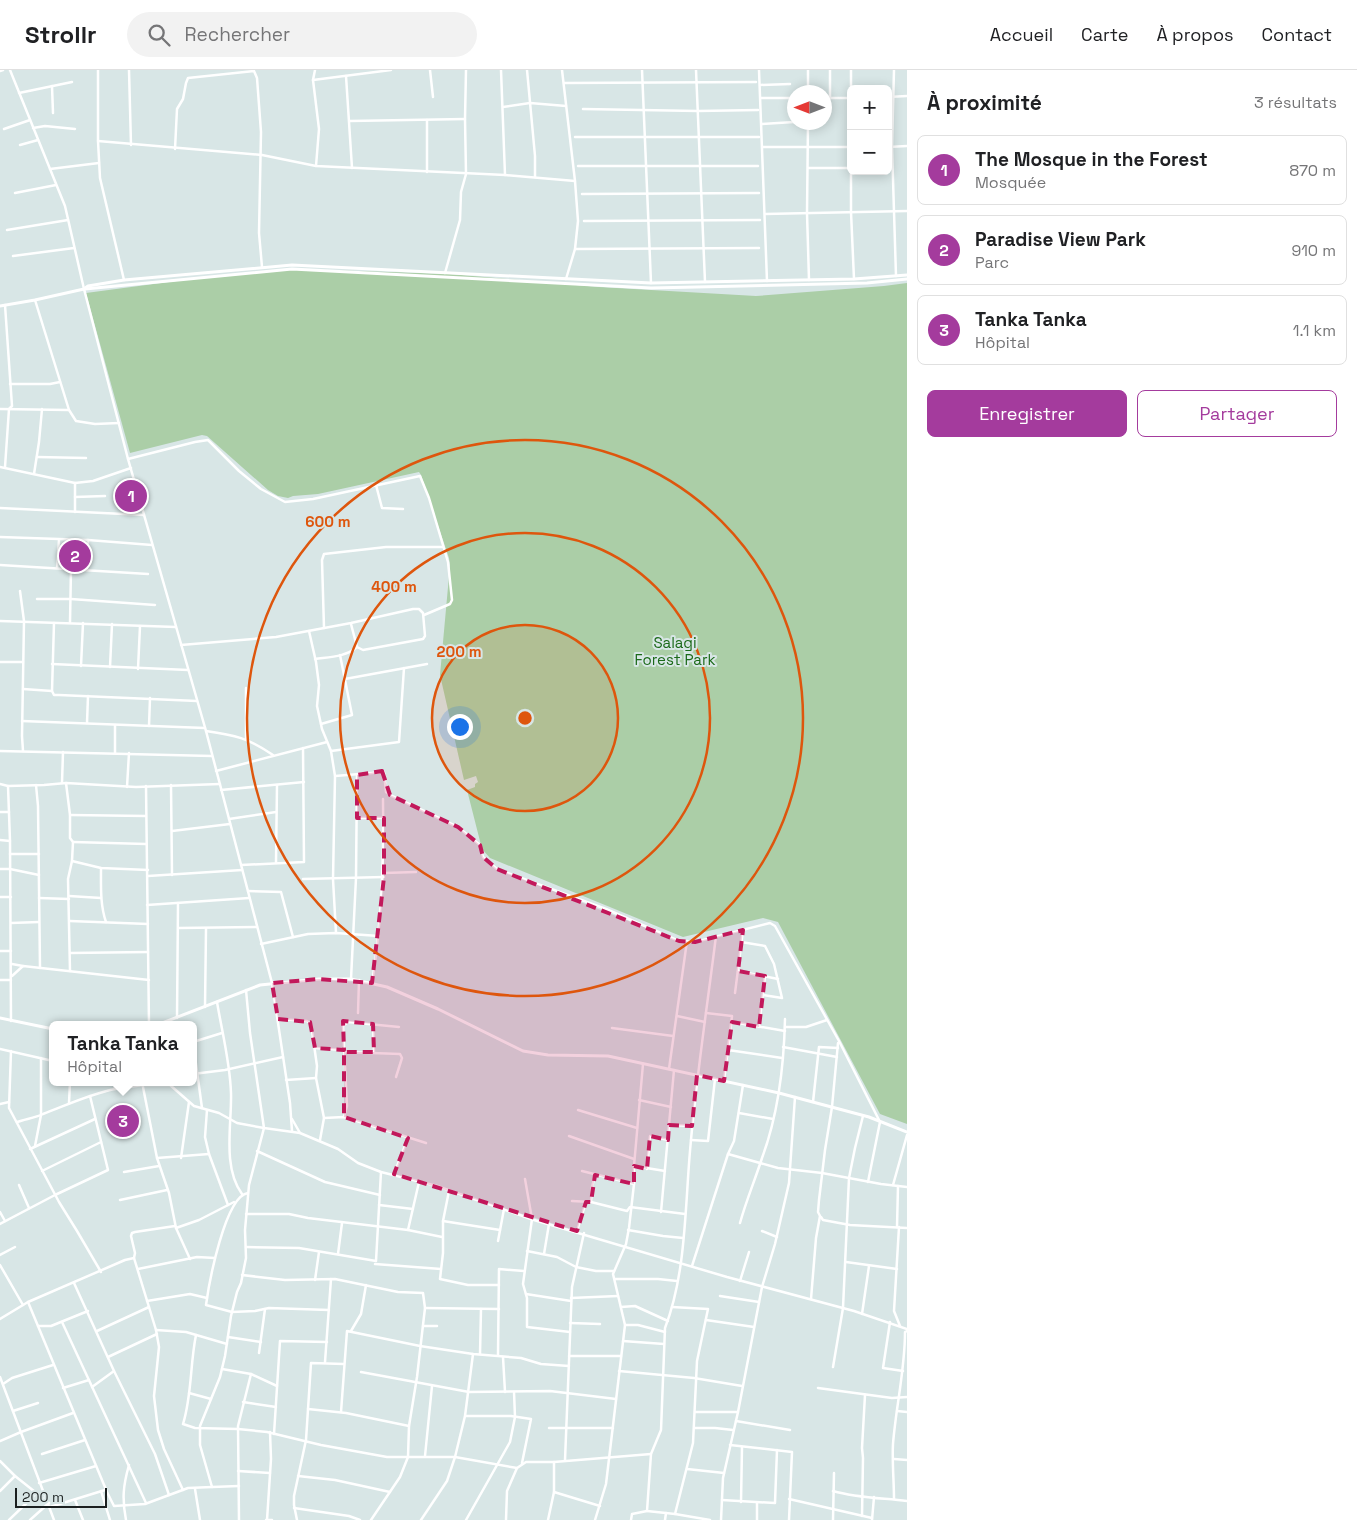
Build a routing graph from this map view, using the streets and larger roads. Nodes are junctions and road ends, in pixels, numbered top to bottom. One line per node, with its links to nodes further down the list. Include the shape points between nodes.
1 (10, 70): 32 (street)
2 (98, 70): 64 (street)
3 (129, 70): 65 (street)
4 (315, 70): 20 (street)
5 (391, 70): 19 (street)
6 (430, 70): 35 (street)
7 (466, 70): 48 (street)
8 (501, 70): 42 (street)
9 (527, 70): 40 (street)
10 (562, 70): 24 (street)
11 (642, 70): 22 (street)
12 (696, 70): 25 (street)
13 (759, 70): 27 (street)
14 (808, 70): 28 (street)
15 (830, 70): 29 (street)
16 (851, 70): 30 (street)
17 (894, 70): 33 (street)
18 (218, 72): 72 (street, via 186,80 184,99 177,109); 73 (street, via 251,70 256,74)
19 (346, 76): 20 (street); 51 (street)
20 (313, 80): 76 (street, via 319,129)
21 (72, 82): 31 (street)
22 (642, 82): 24 (street); 25 (street); 44 (street)
23 (756, 82): 25 (street)
24 (564, 83): 41 (street)
25 (697, 83): 46 (street)
26 (790, 84): 27 (street)
27 (760, 85): 36 (street)
28 (808, 85)
29 (830, 85)
30 (851, 85)
31 (52, 86): 32 (street); 47 (street)
32 (19, 93): 49 (street)
33 (894, 96): 34 (street); 58 (street)
34 (907, 96)
35 (433, 97)
36 (761, 98): 37 (street); 53 (street)
37 (787, 98)
38 (832, 98): 39 (street)
39 (847, 98)
40 (530, 103): 41 (street); 42 (street); 89 (street)
41 (567, 106): 90 (street)
42 (503, 107): 86 (street)
43 (584, 109): 44 (street)
44 (644, 110): 46 (street); 60 (street)
45 (758, 110): 46 (street)
46 (698, 111): 62 (street)
47 (53, 113)
48 (465, 119): 50 (street); 85 (street)
49 (30, 120): 54 (street); 56 (street)
50 (427, 120): 51 (street); 84 (street)
51 (350, 121): 80 (street)
52 (787, 122): 53 (street)
53 (762, 124): 68 (street)
54 (33, 128): 55 (street); 63 (street)
55 (75, 128)
56 (4, 129)
57 (808, 130): 69 (street)
58 (891, 130)
59 (575, 137): 60 (street)
60 (644, 137): 62 (street); 75 (street)
61 (759, 137): 62 (street)
62 (699, 138): 78 (street)
63 (38, 140): 66 (street); 83 (street)
64 (98, 141): 65 (street); 74 (street)
65 (130, 145): 72 (street)
66 (20, 146)
67 (907, 146): 71 (street)
68 (763, 147): 69 (street); 101 (street)
69 (808, 147): 70 (street); 81 (street)
70 (847, 147)
71 (892, 147)
72 (175, 149): 73 (street)
73 (262, 155): 76 (street); 114 (street, via 259,233)
74 (99, 163): 83 (street); 120 (street)
75 (646, 165): 77 (street); 78 (street); 93 (street)
76 (316, 166): 80 (street)
77 (578, 166)
78 (701, 166): 79 (street); 94 (street)
79 (758, 166)
80 (352, 168): 84 (street)
81 (808, 168): 82 (street); 100 (street)
82 (847, 168)
83 (50, 169): 91 (street)
84 (428, 172): 85 (street)
85 (466, 174): 86 (street); 115 (street, via 461,192 460,220)
86 (505, 175): 89 (street)
87 (850, 175): 99 (street)
88 (891, 175): 97 (street)
89 (534, 177): 90 (street)
90 (575, 181): 111 (street, via 578,221)
91 (56, 185): 92 (street); 102 (street)
92 (15, 193)
93 (647, 193): 94 (street); 96 (street); 106 (street)
94 (701, 193): 95 (street); 103 (street)
95 (759, 193)
96 (582, 194)
97 (893, 211): 98 (street); 99 (street); 117 (street)
98 (907, 211)
99 (851, 212): 100 (street); 118 (street)
100 (807, 213): 101 (street); 122 (street)
101 (765, 214): 123 (street)
102 (68, 220): 107 (street); 108 (street)
103 (702, 220): 104 (street); 106 (street); 109 (street)
104 (760, 220)
105 (584, 221): 106 (street)
106 (649, 221): 112 (street)
107 (7, 230)
108 (74, 248): 113 (street); 126 (street)
109 (703, 248): 110 (street); 112 (street); 124 (street)
110 (759, 248)
111 (575, 249): 112 (street); 121 (street)
112 (650, 249): 125 (street)
113 (13, 256)
114 (262, 267): 115 (street, via 292,265); 120 (street)
115 (445, 273): 121 (street)
116 (907, 275): 117 (street)
117 (896, 276): 118 (street)
118 (854, 279): 122 (street)
119 (907, 279): 126 (street, via 651,288 292,269)
120 (124, 280): 126 (street)
121 (566, 280): 125 (street)
122 (809, 280): 123 (street)
123 (767, 281): 124 (street)
124 (705, 282): 125 (street)
125 (651, 283)
126 (84, 289): 127 (street); 136 (street)
127 (35, 300): 128 (street); 130 (street)
128 (5, 305): 129 (street); 131 (street)
129 (0, 306)
130 (60, 382): 131 (street); 135 (street)
131 (10, 384): 132 (street)
132 (10, 408): 133 (street); 134 (street); 141 (street)
133 (0, 409)
134 (42, 409): 135 (street); 137 (street)
135 (69, 410): 136 (street, via 76,421)
136 (119, 423): 139 (street)
137 (37, 457): 138 (street); 143 (street)
138 (86, 458)
139 (128, 459): 142 (street); 145 (street, via 206,440 261,489 285,502)
140 (0, 466): 141 (street)
141 (4, 467): 143 (street)
142 (131, 468): 144 (street, via 93,481); 151 (street)
143 (34, 474): 144 (street)
144 (75, 483): 147 (street)
145 (376, 485): 149 (street, via 382,508); 156 (street, via 422,477)
146 (105, 496): 147 (street)
147 (75, 497): 150 (street)
148 (0, 508): 150 (street)
149 (403, 509)
150 (75, 512): 151 (street)
151 (144, 515): 155 (street)
152 (0, 537): 153 (street)
153 (60, 540): 154 (street); 158 (street)
154 (88, 540): 155 (street); 160 (street)
155 (152, 546): 175 (street)
156 (443, 547): 166 (street, via 448,562 452,602); 176 (street, via 386,546 324,554)
157 (0, 565): 158 (street)
158 (57, 568): 159 (street)
159 (71, 568): 160 (street); 164 (street)
160 (87, 570): 161 (street)
161 (148, 574)
162 (20, 591): 168 (street)
163 (37, 599): 164 (street)
164 (71, 599): 165 (street); 170 (street)
165 (155, 606)
166 (424, 616): 172 (street, via 416,609); 179 (street, via 423,639 363,650)
167 (0, 621): 168 (street)
168 (24, 621): 169 (street); 183 (street)
169 (54, 622): 170 (street); 184 (street)
170 (70, 622): 171 (street)
171 (83, 623): 173 (street); 186 (street)
172 (351, 623): 176 (street); 179 (street)
173 (112, 624): 174 (street); 187 (street)
174 (140, 626): 175 (street); 189 (street)
175 (176, 627): 178 (street)
176 (324, 628): 177 (street)
177 (309, 631): 178 (street); 181 (street)
178 (181, 645): 190 (street)
179 (357, 648): 180 (street)
180 (340, 655): 181 (street); 191 (street)
181 (315, 659): 200 (street)
182 (0, 662): 183 (street)
183 (23, 662): 193 (street)
184 (52, 664): 186 (street); 194 (street)
185 (427, 664): 188 (street)
186 (81, 666): 187 (street)
187 (110, 667): 189 (street)
188 (404, 668): 191 (street); 209 (street, via 399,742)
189 (138, 669): 190 (street)
190 (188, 670): 197 (street)
191 (345, 679): 200 (street, via 352,715)
192 (246, 688): 204 (street)
193 (23, 689): 194 (street); 198 (street)
194 (52, 691): 195 (street, via 54,695)
195 (88, 696): 196 (street); 199 (street)
196 (150, 698): 197 (street); 202 (street)
197 (197, 700): 203 (street)
198 (22, 721): 199 (street); 208 (street)
199 (87, 724): 201 (street)
200 (321, 724): 205 (street)
201 (115, 725): 202 (street); 211 (street)
202 (149, 726): 203 (street)
203 (205, 730): 204 (street); 214 (street)
204 (246, 739): 213 (street)
205 (327, 742): 206 (street); 209 (street)
206 (304, 748): 213 (street); 218 (street)
207 (0, 751): 208 (street)
208 (23, 751): 210 (street)
209 (331, 751): 217 (street)
210 (63, 752): 211 (street); 219 (street)
211 (115, 753): 212 (street)
212 (129, 753): 214 (street); 227 (street)
213 (273, 755): 215 (street)
214 (212, 756): 215 (street)
215 (216, 771): 221 (street)
216 (357, 774): 217 (street); 236 (street); 285 (street, via 384,772 384,786 390,796 458,826 480,844 483,858 497,869 606,909 679,941)
217 (335, 776): 261 (street)
218 (304, 782): 222 (street); 247 (street, via 305,859 303,863)
219 (64, 783): 223 (street); 227 (street); 233 (street)
220 (0, 784): 225 (street)
221 (220, 784): 224 (street); 228 (street)
222 (277, 784): 228 (street); 232 (street)
223 (36, 785): 225 (street); 245 (street)
224 (171, 785): 226 (street); 239 (street)
225 (8, 786): 231 (street)
226 (146, 786): 227 (street); 234 (street)
227 (127, 787)
228 (221, 790): 235 (street)
229 (384, 799): 237 (street)
230 (0, 812): 231 (street)
231 (9, 812): 241 (street)
232 (276, 812): 235 (street); 247 (street)
233 (70, 815): 234 (street); 242 (street, via 70,838)
234 (146, 816): 243 (street)
235 (228, 818): 238 (street)
236 (357, 818): 237 (street); 259 (street)
237 (384, 818): 257 (street)
238 (230, 824): 239 (street); 248 (street)
239 (172, 831): 256 (street)
240 (0, 840): 241 (street)
241 (10, 841): 244 (street)
242 (73, 842): 243 (street); 246 (street)
243 (147, 844): 252 (street)
244 (10, 854): 245 (street); 251 (street)
245 (39, 854): 255 (street)
246 (72, 861): 249 (street); 265 (street)
247 (276, 862): 248 (street)
248 (241, 864): 253 (street)
249 (102, 868): 252 (street); 267 (street)
250 (0, 869): 251 (street)
251 (10, 869): 255 (street); 263 (street)
252 (148, 870): 258 (street)
253 (242, 870): 256 (street); 262 (street)
254 (416, 872): 257 (street)
255 (39, 875): 266 (street)
256 (172, 875): 258 (street)
257 (384, 875): 259 (street); 282 (street)
258 (148, 876): 270 (street)
259 (356, 878): 261 (street); 281 (street)
260 (303, 879): 261 (street)
261 (333, 879): 280 (street)
262 (248, 891): 268 (street); 284 (street, via 281,892)
263 (11, 896): 264 (street); 274 (street)
264 (0, 897)
265 (69, 897): 266 (street); 267 (street); 271 (street)
266 (39, 898): 272 (street)
267 (101, 898): 273 (street)
268 (249, 898): 269 (street); 276 (street)
269 (178, 903): 270 (street); 277 (street)
270 (147, 905): 275 (street)
271 (70, 921): 273 (street); 291 (street)
272 (40, 922): 274 (street); 294 (street)
273 (106, 922): 275 (street)
274 (11, 923): 289 (street)
275 (148, 924): 290 (street)
276 (257, 927): 278 (street); 287 (street)
277 (178, 928): 278 (street); 315 (street)
278 (206, 929): 310 (street)
279 (743, 930): 283 (street); 286 (street); 318 (street, via 770,923 779,930)
280 (336, 933): 281 (street); 284 (street)
281 (354, 935): 282 (street); 299 (street)
282 (380, 936): 304 (street)
283 (716, 936): 285 (street); 312 (street)
284 (293, 938): 287 (street)
285 (687, 941): 313 (street)
286 (741, 942): 296 (street); 300 (street, via 765,946)
287 (262, 944): 305 (street)
288 (0, 951): 289 (street)
289 (11, 951): 292 (street)
290 (148, 952): 291 (street); 302 (street)
291 (70, 953): 295 (street)
292 (11, 964): 293 (street); 298 (street)
293 (22, 966): 294 (street); 298 (street)
294 (40, 968): 295 (street)
295 (70, 971): 302 (street)
296 (738, 971): 297 (street); 307 (street)
297 (765, 976): 300 (street); 308 (street)
298 (11, 978): 301 (street); 319 (street)
299 (351, 979): 303 (street); 305 (street)
300 (778, 979): 308 (street, via 782,998)
301 (0, 980)
302 (149, 980): 320 (street)
303 (359, 980): 304 (street); 311 (street)
304 (372, 983): 349 (street, via 438,1009 523,1051 548,1055 608,1056)
305 (272, 984): 306 (street); 316 (street)
306 (246, 990): 309 (street); 348 (street)
307 (736, 993)
308 (763, 996): 326 (street)
309 (217, 1002): 310 (street); 330 (street)
310 (205, 1008): 315 (street)
311 (358, 1013)
312 (706, 1013): 322 (street); 323 (street, via 732,1016)
313 (676, 1016): 322 (street); 331 (street)
314 (0, 1018): 319 (street)
315 (177, 1018): 321 (street)
316 (278, 1019): 335 (street, via 309,1022); 343 (street)
317 (785, 1019): 329 (street)
318 (828, 1020): 329 (street); 333 (street)
319 (11, 1021): 327 (street)
320 (150, 1021)
321 (168, 1021)
322 (705, 1022): 354 (street)
323 (732, 1022): 326 (street); 338 (street)
324 (372, 1024): 325 (street); 340 (street, via 345,1024); 341 (street)
325 (399, 1027)
326 (759, 1027): 329 (street)
327 (49, 1028)
328 (612, 1028): 331 (street)
329 (785, 1029): 334 (street)
330 (222, 1033): 332 (street); 350 (street)
331 (673, 1036): 351 (street)
332 (197, 1041)
333 (839, 1041): 336 (street); 391 (street)
334 (784, 1047): 342 (street); 346 (street)
335 (315, 1048): 340 (street); 356 (street)
336 (838, 1048): 342 (street, via 819,1047); 344 (street)
337 (0, 1049): 339 (street)
338 (728, 1050): 346 (street); 359 (street)
339 (11, 1051): 345 (street); 371 (street)
340 (344, 1051): 341 (street); 384 (street, via 347,1106)
341 (374, 1052): 355 (street, via 400,1054 402,1058)
342 (818, 1054): 344 (street); 374 (street)
343 (283, 1057): 348 (street); 358 (street)
344 (837, 1057): 377 (street)
345 (41, 1058): 347 (street); 382 (street)
346 (782, 1058): 367 (street)
347 (49, 1059)
348 (255, 1064): 350 (street); 394 (street)
349 (642, 1064): 351 (street); 370 (street)
350 (228, 1069): 353 (street); 385 (street)
351 (669, 1069): 352 (street)
352 (674, 1070): 354 (street); 376 (street)
353 (197, 1073): 378 (street)
354 (697, 1075): 357 (street); 393 (street)
355 (396, 1077)
356 (316, 1078): 358 (street); 386 (street)
357 (715, 1079): 359 (street); 403 (street, via 708,1140)
358 (286, 1080): 388 (street)
359 (724, 1081): 360 (street)
360 (743, 1085): 367 (street); 381 (street)
361 (70, 1086): 372 (street)
362 (115, 1086): 366 (street)
363 (132, 1086): 366 (street)
364 (143, 1086): 411 (street)
365 (173, 1086): 373 (street)
366 (115, 1089): 368 (street)
367 (779, 1093): 369 (street); 389 (street)
368 (90, 1096): 372 (street); 387 (street)
369 (796, 1097): 374 (street); 418 (street)
370 (639, 1100): 376 (street); 395 (street)
371 (9, 1102): 375 (street); 390 (street)
372 (69, 1102): 382 (street)
373 (189, 1102): 378 (street); 412 (street)
374 (813, 1102): 377 (street)
375 (0, 1104)
376 (671, 1107): 392 (street)
377 (832, 1107): 383 (street); 424 (street)
378 (202, 1108): 379 (street)
379 (207, 1110): 385 (street); 409 (street, via 205,1137)
380 (578, 1110): 395 (street)
381 (739, 1113): 389 (street); 410 (street)
382 (41, 1115): 390 (street); 406 (street)
383 (863, 1116): 391 (street); 427 (street)
384 (344, 1117): 386 (street); 400 (street)
385 (229, 1118): 394 (street, via 237,1123); 439 (street, via 229,1152)
386 (324, 1118): 401 (street)
387 (95, 1119): 404 (street); 406 (street)
388 (292, 1119): 396 (street); 397 (street)
389 (773, 1119): 414 (street)
390 (16, 1122): 407 (street)
391 (880, 1122): 398 (street); 430 (street)
392 (669, 1125): 393 (street); 402 (street)
393 (692, 1126): 403 (street)
394 (264, 1128): 396 (street); 408 (street)
395 (637, 1128): 413 (street)
396 (292, 1131): 397 (street)
397 (300, 1133): 401 (street)
398 (907, 1133): 433 (street)
399 (569, 1136): 413 (street)
400 (408, 1138): 405 (street); 425 (street)
401 (320, 1140): 423 (street, via 358,1163)
402 (668, 1140): 417 (street, via 650,1136); 421 (street)
403 (691, 1140): 456 (street)
404 (101, 1142): 419 (street); 440 (street, via 108,1168 106,1172)
405 (426, 1143)
406 (35, 1146): 407 (street)
407 (30, 1149): 419 (street)
408 (257, 1151): 438 (street); 441 (street, via 325,1182)
409 (209, 1154): 412 (street); 447 (street)
410 (728, 1154): 414 (street); 496 (street)
411 (157, 1158): 412 (street); 415 (street)
412 (181, 1158)
413 (634, 1159): 416 (street)
414 (760, 1164): 418 (street); 462 (street)
415 (159, 1166): 422 (street); 436 (street)
416 (634, 1166): 417 (street); 431 (street)
417 (647, 1169): 421 (street)
418 (790, 1169): 424 (street); 477 (street)
419 (42, 1171): 440 (street)
420 (582, 1171): 426 (street)
421 (665, 1171): 454 (street)
422 (124, 1172)
423 (382, 1172): 425 (street); 441 (street)
424 (822, 1173): 427 (street); 457 (street)
425 (394, 1174): 429 (street)
426 (595, 1175): 431 (street); 446 (street)
427 (849, 1178): 430 (street); 465 (street)
428 (525, 1179): 458 (street)
429 (419, 1182): 437 (street); 451 (street)
430 (868, 1182): 433 (street)
431 (634, 1184): 449 (street)
432 (19, 1185): 450 (street)
433 (893, 1185): 434 (street)
434 (898, 1186): 435 (street); 468 (street)
435 (907, 1187)
436 (167, 1190): 442 (street); 466 (street)
437 (449, 1191): 452 (street); 460 (street)
438 (248, 1192): 439 (street); 455 (street)
439 (242, 1194): 444 (street)
440 (55, 1195): 450 (street); 504 (street)
441 (380, 1195): 448 (street)
442 (120, 1200)
443 (572, 1201): 445 (street)
444 (234, 1202): 447 (street); 491 (street)
445 (586, 1202): 446 (street); 473 (street)
446 (591, 1202): 449 (street, via 627,1211)
447 (228, 1204): 466 (street, via 198,1220)
448 (379, 1205): 451 (street); 467 (street)
449 (630, 1207): 454 (street); 472 (street)
450 (29, 1208): 459 (street)
451 (413, 1209): 470 (street)
452 (504, 1209): 458 (street); 471 (street)
453 (0, 1212): 459 (street)
454 (661, 1212): 456 (street)
455 (246, 1214): 461 (street, via 289,1214); 482 (street)
456 (684, 1214): 478 (street)
457 (820, 1216): 465 (street, via 823,1220); 520 (street)
458 (532, 1219): 464 (street); 484 (street)
459 (5, 1221): 463 (street)
460 (443, 1221): 471 (street); 476 (street)
461 (342, 1223): 467 (street); 486 (street)
462 (740, 1223)
463 (0, 1224)
464 (549, 1224): 473 (street); 487 (street)
465 (847, 1224): 468 (street); 493 (street)
466 (175, 1227): 489 (street, via 132,1233); 490 (street)
467 (378, 1227): 470 (street); 486 (street, via 376,1261)
468 (898, 1227): 469 (street); 501 (street)
469 (907, 1228)
470 (408, 1230): 476 (street)
471 (500, 1230): 479 (street)
472 (628, 1230): 478 (street); 480 (street)
473 (577, 1231): 475 (street)
474 (762, 1231): 477 (street)
475 (584, 1233): 480 (street); 498 (street)
476 (442, 1237): 500 (street)
477 (776, 1237): 514 (street)
478 (683, 1238): 492 (street)
479 (498, 1241)
480 (625, 1246): 492 (street); 503 (street)
481 (15, 1247): 488 (street)
482 (246, 1247): 483 (street); 505 (street)
483 (319, 1251): 486 (street); 507 (street)
484 (527, 1251): 487 (street); 502 (street)
485 (749, 1252): 510 (street)
486 (338, 1254)
487 (544, 1254): 498 (street)
488 (0, 1255)
489 (134, 1258): 499 (street); 504 (street)
490 (190, 1258): 491 (street); 499 (street)
491 (215, 1258): 518 (street)
492 (680, 1262): 496 (street); 509 (street)
493 (846, 1262): 497 (street); 529 (street)
494 (375, 1264): 500 (street)
495 (0, 1265): 524 (street)
496 (692, 1266): 510 (street)
497 (869, 1266): 501 (street); 536 (street)
498 (576, 1267): 503 (street); 519 (street)
499 (138, 1269): 521 (street)
500 (441, 1269): 513 (street, via 440,1279 468,1285)
501 (897, 1269): 549 (street, via 894,1311)
502 (524, 1271): 513 (street, via 499,1269); 515 (street)
503 (614, 1271): 508 (street)
504 (100, 1272): 511 (street)
505 (242, 1275): 507 (street); 535 (street)
506 (331, 1279): 507 (street); 512 (street); 533 (street)
507 (315, 1280)
508 (615, 1280): 509 (street); 516 (street)
509 (677, 1281): 525 (street)
510 (740, 1281): 514 (street)
511 (74, 1283): 522 (street); 534 (street)
512 (366, 1285): 528 (street, via 423,1293); 553 (street, via 361,1314)
513 (499, 1285): 532 (street)
514 (762, 1286): 520 (street); 523 (street)
515 (525, 1294): 519 (street); 554 (street, via 527,1327)
516 (618, 1296): 519 (street); 526 (street)
517 (720, 1296): 523 (street)
518 (207, 1298): 521 (street, via 190,1294); 535 (street, via 206,1306)
519 (571, 1299): 542 (street)
520 (811, 1299): 529 (street)
521 (147, 1301): 527 (street)
522 (28, 1302): 524 (street); 545 (street)
523 (759, 1302): 548 (street)
524 (23, 1305): 537 (street)
525 (672, 1306): 538 (street, via 708,1309); 539 (street)
526 (621, 1307): 539 (street, via 635,1306); 544 (street)
527 (149, 1308): 551 (street); 552 (street)
528 (425, 1308): 531 (street); 546 (street)
529 (843, 1308): 536 (street); 576 (street)
530 (265, 1309): 533 (street); 535 (street); 559 (street)
531 (482, 1309): 532 (street); 566 (street)
532 (500, 1309): 567 (street)
533 (329, 1310): 560 (street)
534 (88, 1311): 540 (street); 551 (street)
535 (232, 1312): 557 (street)
536 (862, 1314): 541 (street)
537 (0, 1318)
538 (706, 1320): 548 (street); 585 (street)
539 (668, 1321): 555 (street)
540 (62, 1322): 545 (street); 586 (street)
541 (890, 1322): 549 (street); 580 (street, via 883,1368)
542 (570, 1323): 543 (street); 554 (street)
543 (600, 1324)
544 (625, 1325): 555 (street); 558 (street)
545 (37, 1326): 573 (street)
546 (423, 1326): 547 (street); 563 (street)
547 (437, 1326)
548 (754, 1328): 591 (street)
549 (901, 1328): 550 (street)
550 (907, 1330): 580 (street)
551 (97, 1331): 570 (street)
552 (156, 1332): 556 (street, via 173,1330); 570 (street); 665 (street, via 159,1347 154,1396 158,1430)
553 (351, 1332): 563 (street); 574 (street, via 347,1331)
554 (570, 1332): 568 (street)
555 (665, 1332): 562 (street)
556 (196, 1335): 561 (street); 598 (street)
557 (228, 1337): 559 (street); 561 (street)
558 (623, 1340): 562 (street); 569 (street)
559 (260, 1342): 564 (street)
560 (327, 1342): 572 (street); 589 (street, via 280,1341)
561 (227, 1344): 577 (street)
562 (664, 1344): 583 (street)
563 (420, 1346): 565 (street); 587 (street)
564 (259, 1353)
565 (472, 1354): 566 (street); 595 (street)
566 (480, 1354): 567 (street)
567 (498, 1355): 571 (street)
568 (569, 1356): 569 (street); 575 (street)
569 (621, 1356): 579 (street)
570 (108, 1357): 578 (street)
571 (503, 1357): 575 (street); 596 (street)
572 (325, 1363): 574 (street); 608 (street, via 311,1362)
573 (53, 1364): 588 (street); 593 (street)
574 (344, 1364): 611 (street)
575 (569, 1366): 599 (street)
576 (833, 1367)
577 (222, 1368): 582 (street); 603 (street)
578 (114, 1371): 592 (street); 672 (street, via 155,1454)
579 (619, 1371): 583 (street); 604 (street)
580 (903, 1371): 601 (street)
581 (361, 1372): 587 (street)
582 (251, 1374): 589 (street); 605 (street)
583 (664, 1375): 585 (street); 638 (street, via 660,1430)
584 (0, 1377): 588 (street)
585 (695, 1379): 591 (street); 612 (street)
586 (89, 1380): 592 (street); 593 (street)
587 (416, 1383): 590 (street); 619 (street)
588 (3, 1384): 609 (street)
589 (277, 1386): 607 (street)
590 (432, 1386): 595 (street); 639 (street)
591 (742, 1386): 613 (street)
592 (92, 1387): 648 (street)
593 (63, 1388): 615 (street)
594 (818, 1388): 600 (street)
595 (469, 1392): 596 (street); 616 (street)
596 (505, 1392): 597 (street)
597 (514, 1392): 599 (street); 617 (street)
598 (188, 1393): 603 (street); 624 (street, via 183,1424)
599 (568, 1393): 604 (street); 620 (street)
600 (866, 1394): 601 (street); 673 (street)
601 (898, 1397): 602 (street); 610 (street)
602 (907, 1397)
603 (211, 1399): 624 (street)
604 (616, 1399): 622 (street)
605 (243, 1402): 607 (street); 625 (street)
606 (38, 1403): 609 (street)
607 (276, 1407): 630 (street)
608 (308, 1409): 611 (street); 632 (street)
609 (13, 1411): 628 (street)
610 (897, 1411): 614 (street); 643 (street)
611 (341, 1412): 619 (street)
612 (695, 1412): 613 (street); 623 (street)
613 (738, 1412): 618 (street)
614 (907, 1412)
615 (74, 1413): 628 (street); 631 (street)
616 (465, 1416): 617 (street); 641 (street)
617 (515, 1417): 649 (street, via 510,1442); 650 (street, via 531,1419)
618 (736, 1421): 626 (street); 627 (street)
619 (409, 1426): 640 (street)
620 (567, 1427): 621 (street); 622 (street); 646 (street)
621 (549, 1428)
622 (613, 1428): 642 (street)
623 (695, 1428): 626 (street); 653 (street)
624 (200, 1429): 625 (street); 662 (street, via 200,1445)
625 (238, 1429): 629 (street); 654 (street)
626 (734, 1430): 634 (street)
627 (790, 1430)
628 (21, 1432): 633 (street); 660 (street)
629 (270, 1432): 630 (street); 655 (street)
630 (274, 1434): 632 (street)
631 (85, 1440): 637 (street); 651 (street)
632 (306, 1440): 640 (street, via 387,1457); 659 (street)
633 (0, 1441)
634 (730, 1445): 635 (street); 656 (street)
635 (742, 1446): 636 (street); 680 (street)
636 (777, 1450): 675 (street, via 792,1452); 681 (street, via 774,1503)
637 (42, 1454)
638 (651, 1454): 642 (street); 688 (street)
639 (425, 1456): 640 (street); 641 (street)
640 (408, 1457): 669 (street)
641 (455, 1457): 649 (street); 707 (street, via 447,1481)
642 (609, 1457): 646 (street); 685 (street)
643 (894, 1459): 645 (street); 676 (street)
644 (0, 1460): 658 (street)
645 (907, 1460)
646 (565, 1461): 647 (street)
647 (554, 1462): 650 (street); 670 (street)
648 (129, 1464): 682 (street); 684 (street)
649 (498, 1464): 652 (street); 708 (street)
650 (522, 1464): 652 (street)
651 (96, 1466): 660 (street); 664 (street)
652 (517, 1468): 709 (street, via 508,1491)
653 (687, 1469): 656 (street); 690 (street)
654 (238, 1471): 655 (street); 661 (street)
655 (270, 1473): 702 (street)
656 (724, 1473): 678 (street)
657 (834, 1473): 668 (street)
658 (15, 1476): 666 (street); 671 (street)
659 (298, 1476): 669 (street); 686 (street)
660 (39, 1483): 683 (street)
661 (239, 1486): 662 (street); 701 (street)
662 (212, 1487): 663 (street)
663 (195, 1489): 665 (street); 700 (street)
664 (106, 1490): 667 (street); 684 (street, via 114,1506)
665 (183, 1490): 672 (street)
666 (0, 1491)
667 (101, 1491): 677 (street); 698 (street)
668 (833, 1491): 673 (street); 687 (street)
669 (390, 1492): 706 (street)
670 (554, 1492): 685 (street); 710 (street)
671 (37, 1493): 683 (street); 694 (street)
672 (169, 1495): 682 (street)
673 (863, 1496): 674 (street); 691 (street)
674 (874, 1497): 676 (street); 693 (street)
675 (789, 1499): 687 (street); 717 (street)
676 (894, 1499): 679 (street)
677 (75, 1500): 683 (street); 697 (street)
678 (722, 1500): 680 (street); 715 (street)
679 (907, 1501)
680 (741, 1502): 681 (street)
681 (757, 1503): 716 (street)
682 (146, 1504): 684 (street)
683 (49, 1505): 695 (street); 696 (street)
684 (123, 1505): 699 (street)
685 (600, 1506): 711 (street)
686 (294, 1508): 704 (street); 705 (street)
687 (832, 1509): 691 (street); 718 (street)
688 (647, 1511): 689 (street); 712 (street, via 632,1514)
689 (666, 1513): 690 (street); 713 (street)
690 (675, 1514): 692 (street)
691 (862, 1516): 693 (street)
692 (693, 1518): 714 (street)
693 (872, 1519)
694 (9, 1520)
695 (30, 1520)
696 (54, 1520)
697 (83, 1520)
698 (110, 1520)
699 (126, 1520)
700 (200, 1520)
701 (239, 1520)
702 (266, 1520): 703 (street)
703 (272, 1520)
704 (298, 1520)
705 (360, 1520)
706 (371, 1520)
707 (422, 1520)
708 (466, 1520)
709 (506, 1520)
710 (548, 1520)
711 (595, 1520)
712 (631, 1520)
713 (665, 1520)
714 (710, 1520)
715 (721, 1520)
716 (757, 1520)
717 (789, 1520)
718 (833, 1520)

